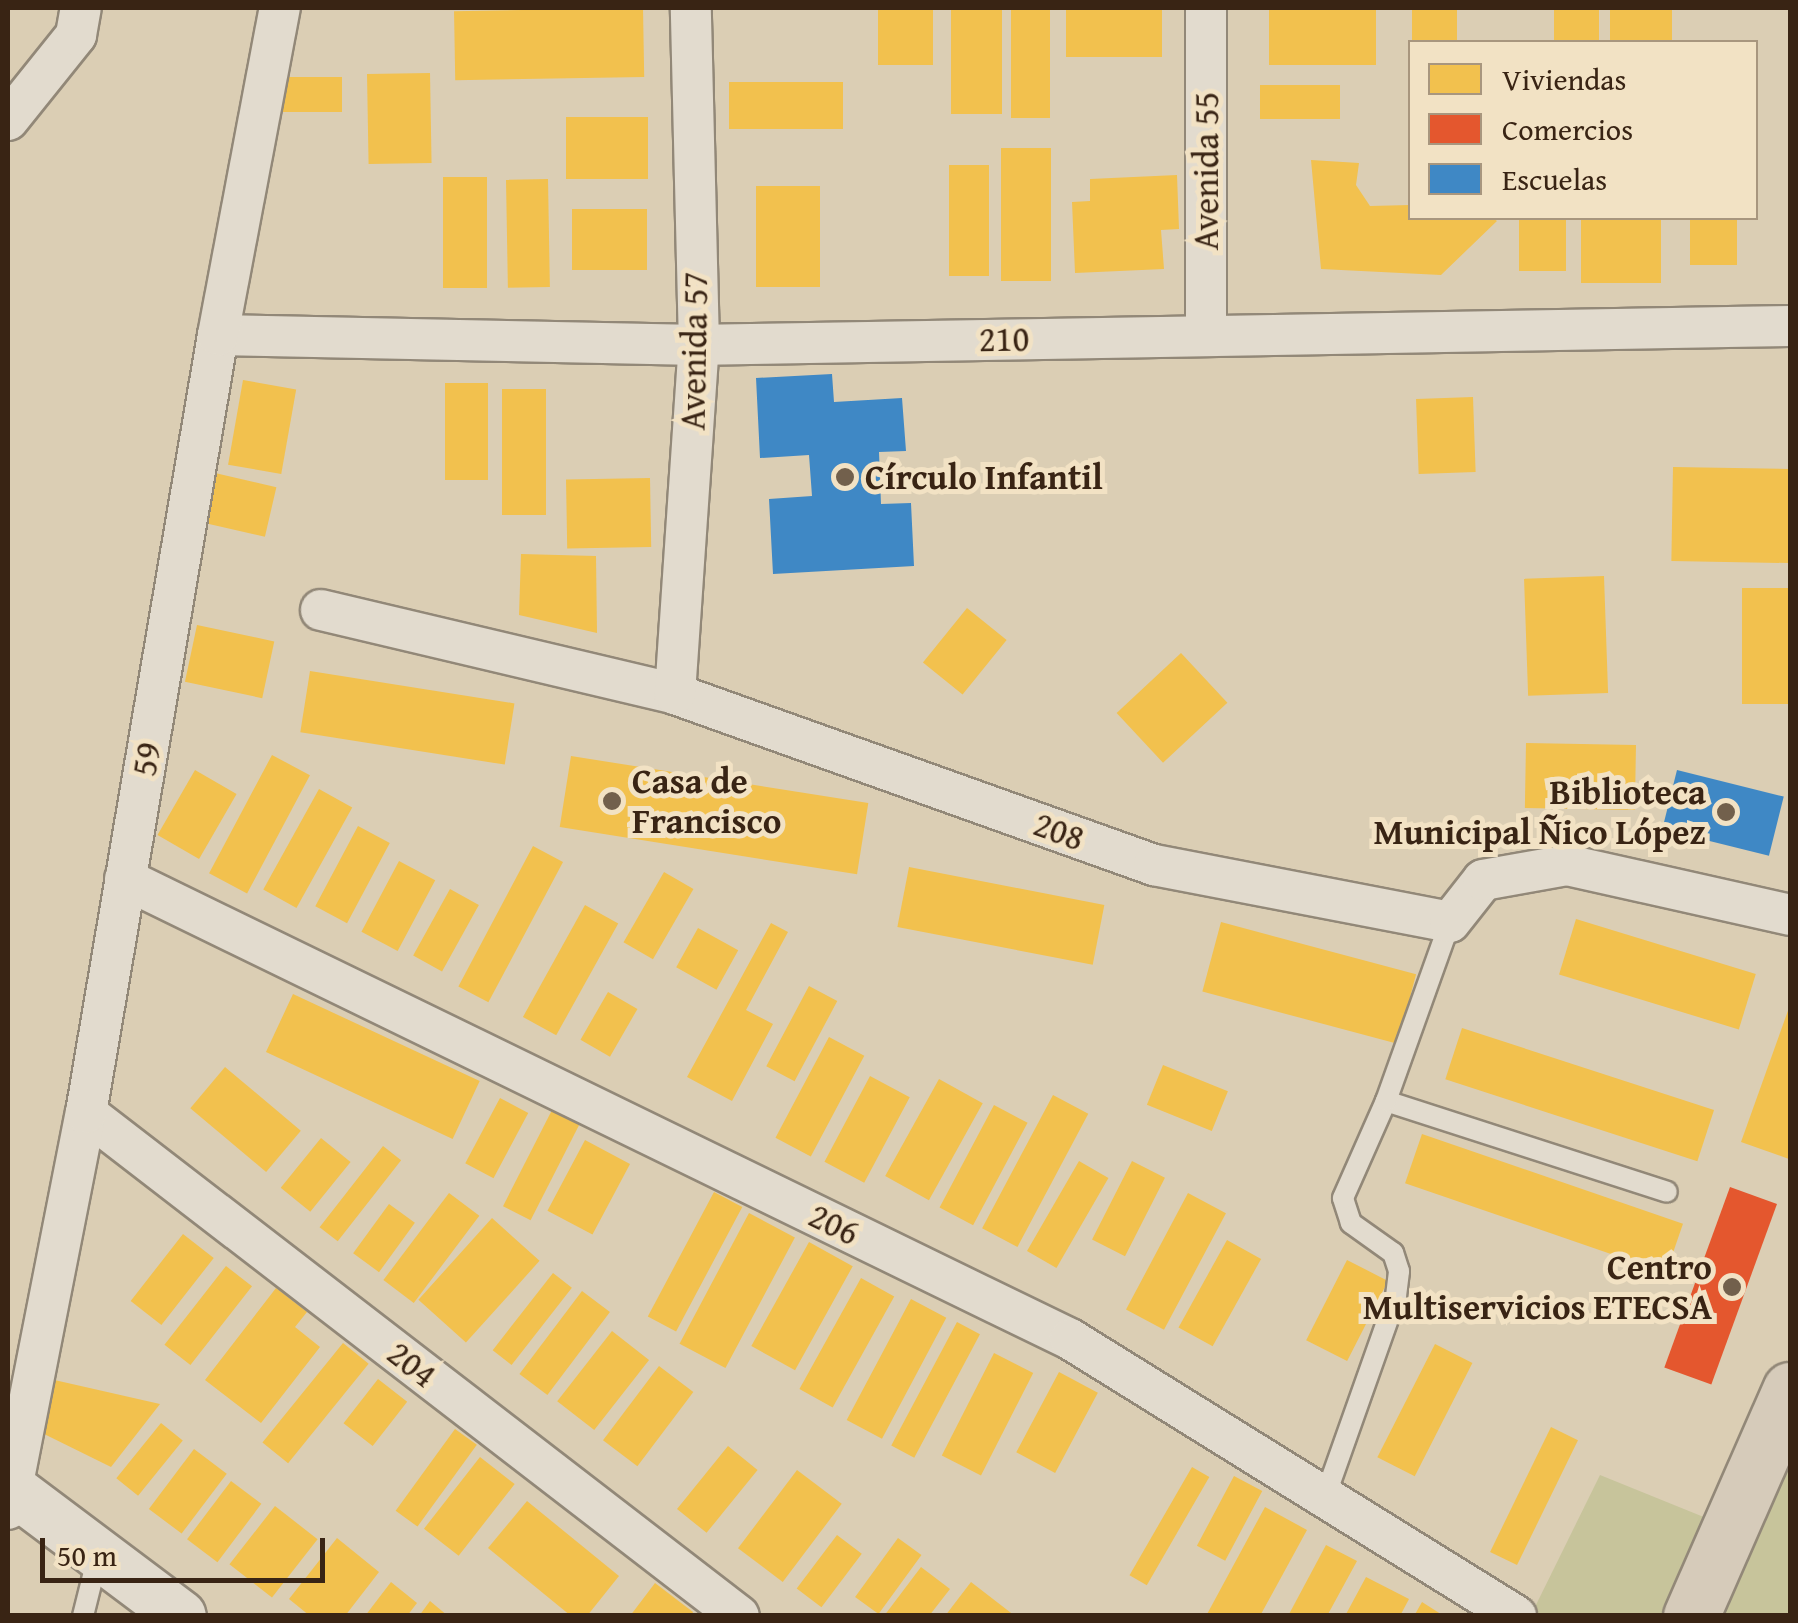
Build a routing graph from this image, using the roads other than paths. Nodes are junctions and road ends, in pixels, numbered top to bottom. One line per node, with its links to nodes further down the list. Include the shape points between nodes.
1 (82, 8): 5 (street, via 76,35)
2 (280, 8): 7 (street, 59)
3 (691, 8): 9 (street, Avenida 57)
4 (1206, 8): 8 (street, Avenida 55)
5 (8, 120)
6 (1790, 326): 8 (street, 210)
7 (218, 335): 9 (street, 210); 12 (street, 59)
8 (1206, 335): 9 (street, 210)
9 (699, 345): 11 (street, Avenida 57)
10 (321, 610): 11 (street, 208)
11 (675, 694): 14 (street, 208, via 1154,865)
12 (125, 879): 16 (street, 59); 20 (street, 206, via 1070,1339)
13 (1790, 915): 14 (street, via 1568,865 1483,880)
14 (1450, 922): 15 (lane)
15 (1386, 1101): 17 (lane); 20 (lane, via 1343,1198 1351,1223 1393,1253 1396,1296)
16 (86, 1113): 19 (street, 59); 24 (street, 204)
17 (1668, 1192)
18 (1790, 1390): 26 (main road)
19 (9, 1495): 21 (street)
20 (1325, 1497): 25 (street, 206)
21 (98, 1554): 22 (lane); 23 (street)
22 (82, 1616)
23 (181, 1616)
24 (739, 1616)
25 (1516, 1616)
26 (1691, 1616)

